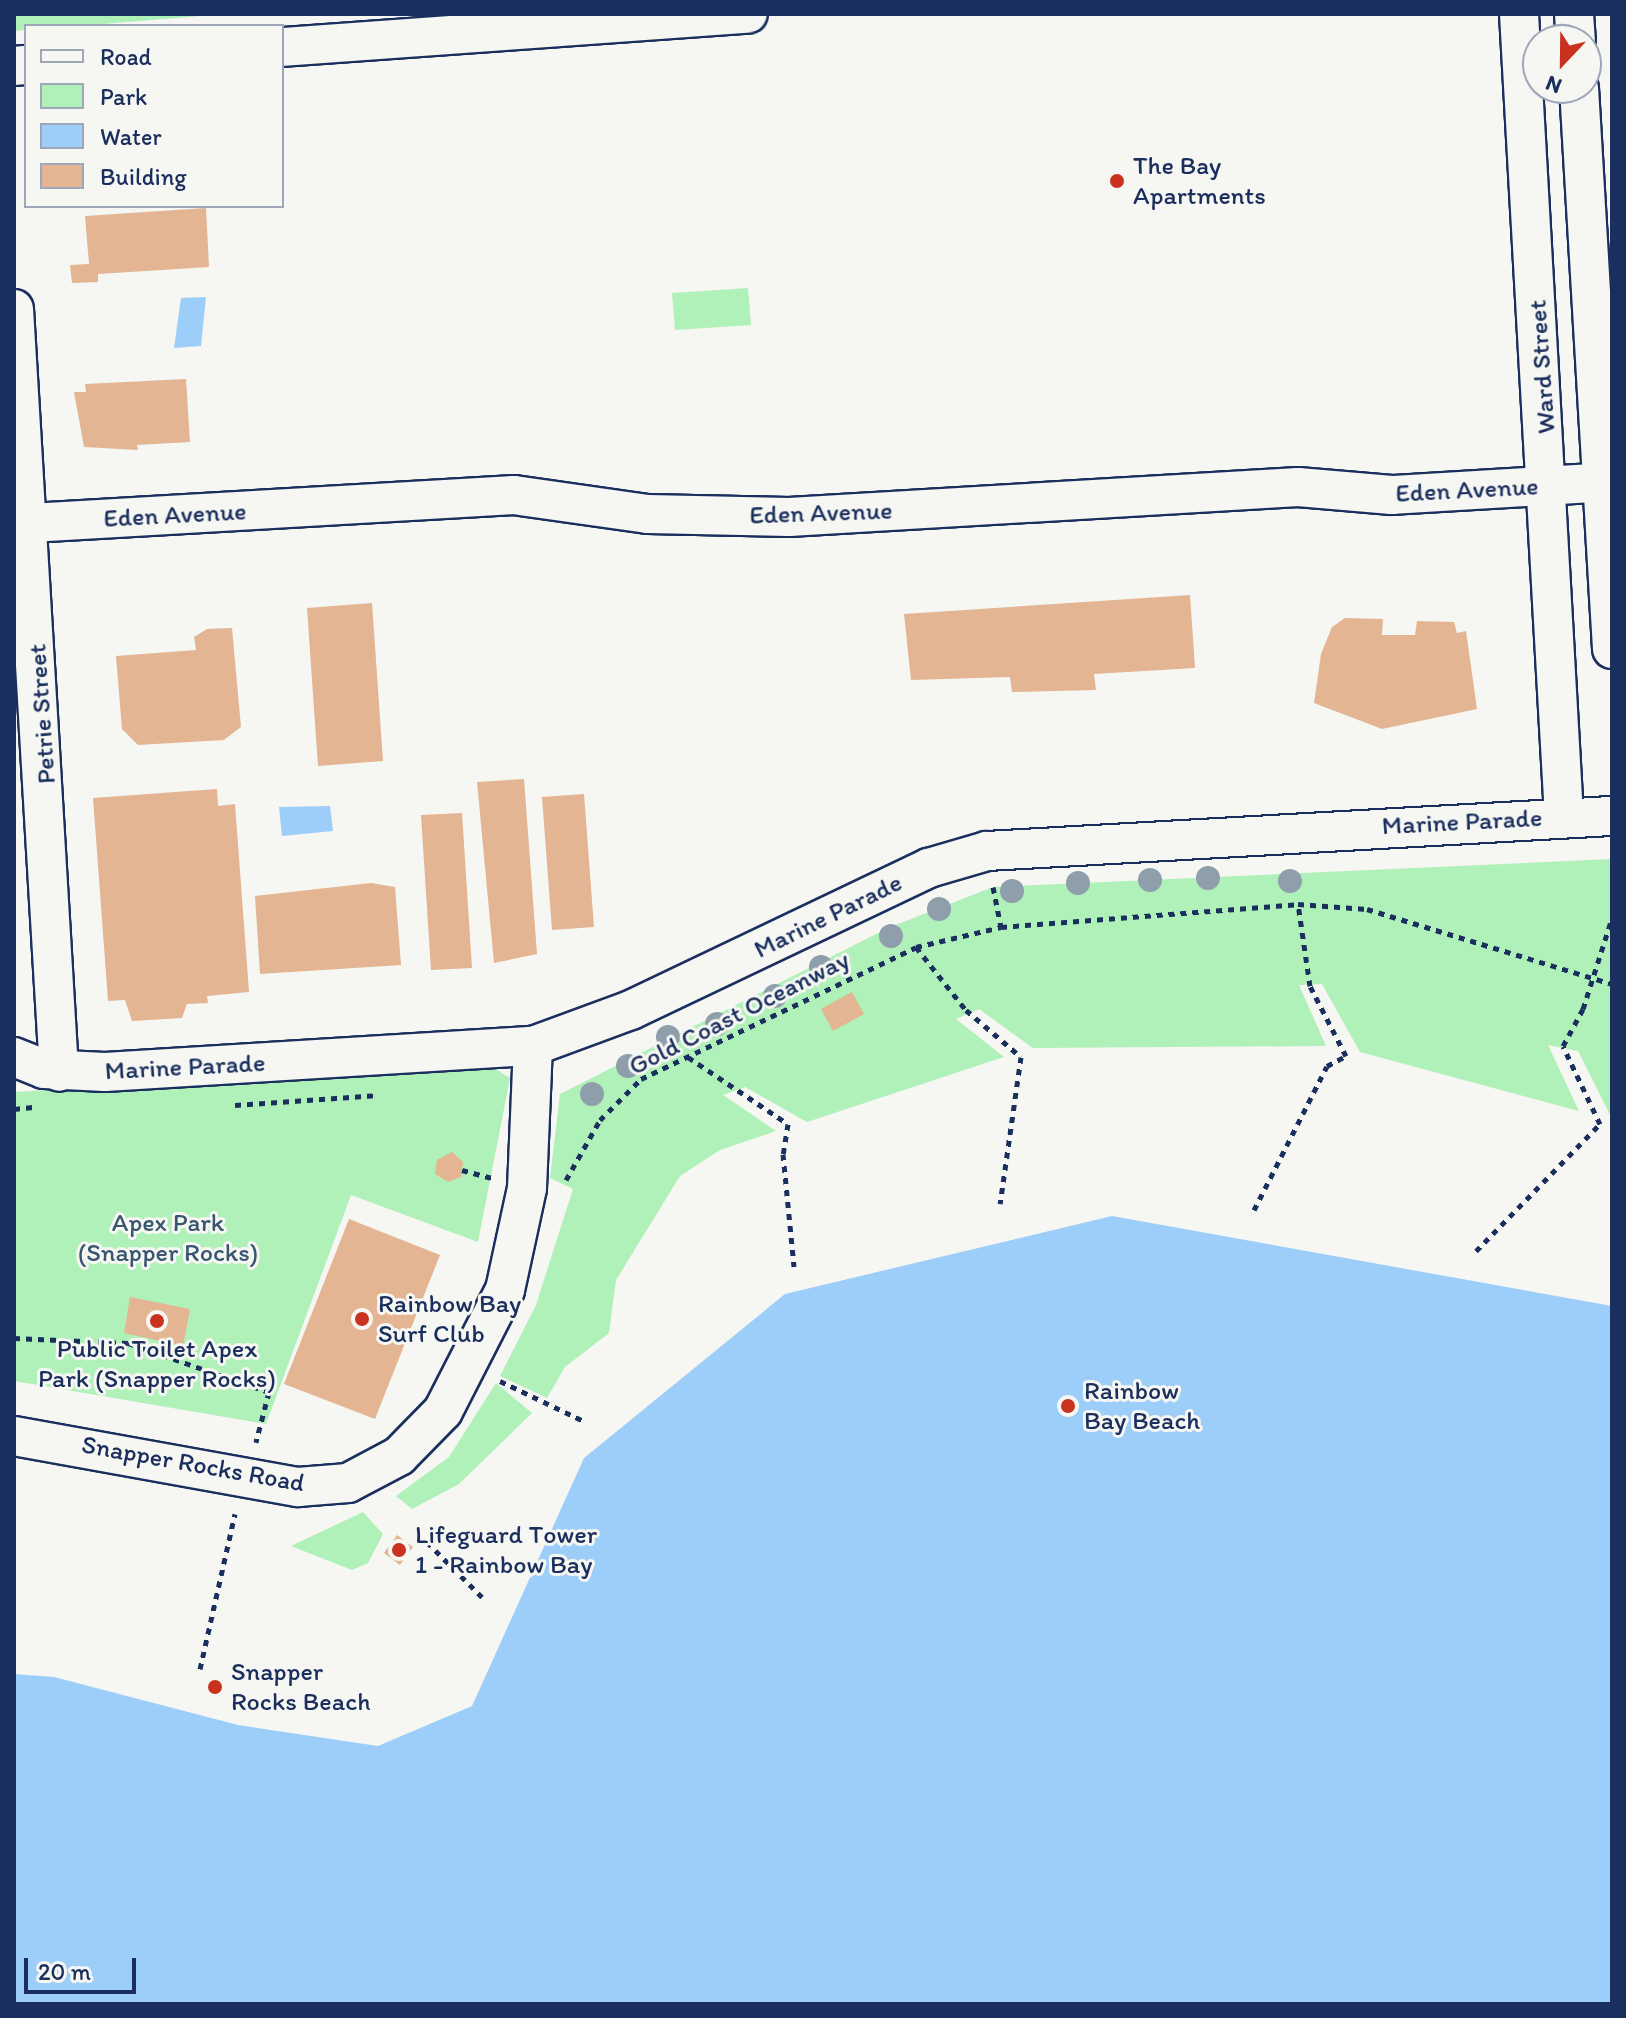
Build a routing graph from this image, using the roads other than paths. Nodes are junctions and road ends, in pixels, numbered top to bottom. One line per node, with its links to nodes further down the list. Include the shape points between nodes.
1 (748, 14): 3 (street)
2 (1519, 14): 7 (street, Ward Street)
3 (284, 47)
4 (1580, 104): 6 (street, Ward Street, via 1590,409)
5 (14, 309): 8 (street, Petrie Street)
6 (1607, 482): 7 (street, Eden Avenue); 9 (street, Ward Street, via 1598,550)
7 (1550, 486): 8 (street, Eden Avenue, via 1392,495 1298,487 789,517 648,514 514,495); 10 (street, Ward Street)
8 (30, 523): 14 (street, Petrie Street)
9 (1612, 649)
10 (1564, 816): 11 (street, Marine Parade); 12 (street, Marine Parade, via 987,851 929,868 631,1010)
11 (1612, 816)
12 (533, 1046): 14 (street, Marine Parade); 15 (street, Snapper Rocks Road, via 527,1188 505,1290 443,1411 399,1456 348,1483 298,1487)
13 (14, 1057): 14 (street)
14 (59, 1072)
15 (14, 1436)

